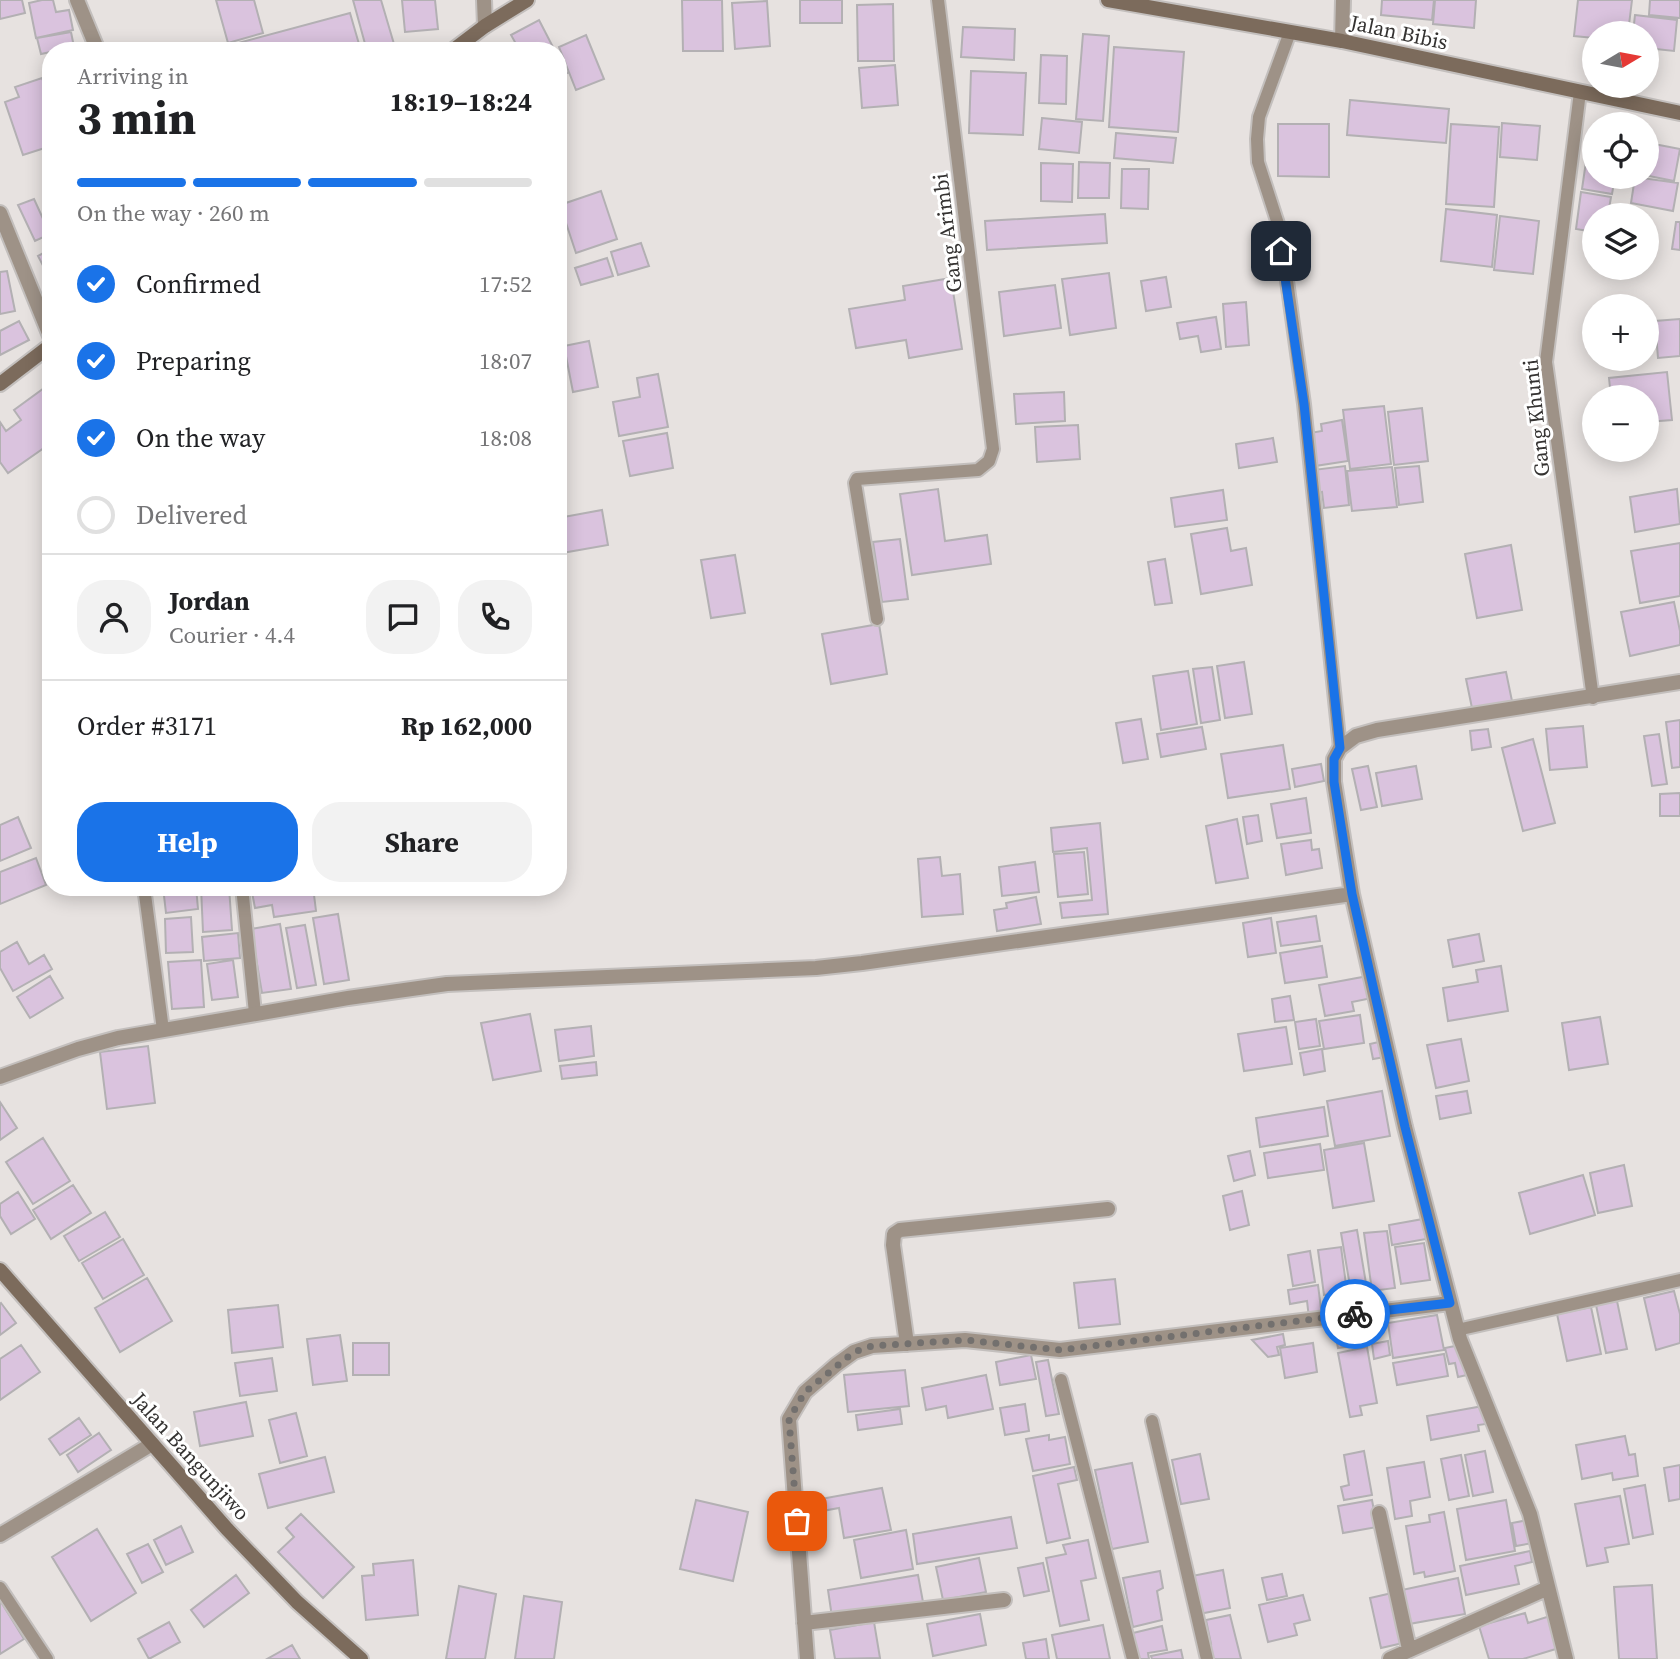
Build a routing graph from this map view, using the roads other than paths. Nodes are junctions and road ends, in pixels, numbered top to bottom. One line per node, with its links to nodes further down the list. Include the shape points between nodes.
1 (77, 0): 10 (street)
2 (484, 0): 7 (street)
3 (527, 0): 7 (main road)
4 (938, 0): 18 (lane, Gang Arimbi, via 993,449 989,461 978,470 856,479)
5 (1108, 0): 8 (main road, Jalan Bibis)
6 (1343, 0): 9 (street)
7 (485, 26): 11 (main road)
8 (1290, 32): 9 (main road, Jalan Bibis); 21 (lane, via 1259,117 1256,139 1258,162 1280,230 1304,404)
9 (1342, 41): 12 (main road, Jalan Bibis)
10 (94, 42)
11 (464, 42)
12 (1580, 92): 13 (main road, Jalan Bibis); 20 (lane, Gang Khunti, via 1546,362)
13 (1680, 113)
14 (0, 213): 15 (street)
15 (42, 316)
16 (42, 352): 17 (main road)
17 (0, 384)
18 (877, 619)
19 (1680, 682): 20 (street)
20 (1593, 698): 21 (street, via 1377,730 1356,736)
21 (1340, 748): 22 (street, via 1334,759 1334,782)
22 (1352, 894): 25 (street, via 816,968 447,984); 31 (street)
23 (145, 896): 26 (lane)
24 (243, 896): 25 (lane)
25 (255, 1013): 26 (street)
26 (163, 1030): 27 (street, via 78,1049)
27 (0, 1077)
28 (1108, 1209): 33 (street, via 894,1234)
29 (0, 1270): 36 (main road, Jalan Bangunjiwo)
30 (1680, 1280): 32 (lane)
31 (1450, 1303): 32 (street); 33 (street, via 1060,1350 965,1340)
32 (1457, 1330): 40 (street, via 1530,1514)
33 (906, 1344): 42 (street, via 854,1352 805,1392 789,1419)
34 (1061, 1380): 47 (lane)
35 (1152, 1421): 48 (lane)
36 (152, 1444): 38 (street); 45 (main road, Jalan Bangunjiwo, via 297,1602)
37 (1379, 1513): 43 (street)
38 (0, 1535)
39 (0, 1588): 44 (lane)
40 (1548, 1588): 43 (street); 50 (street)
41 (1004, 1600): 42 (street)
42 (804, 1623): 46 (street)
43 (1409, 1649): 49 (street)
44 (47, 1659)
45 (361, 1659)
46 (807, 1659)
47 (1133, 1659)
48 (1207, 1659)
49 (1390, 1659)
50 (1566, 1659)

